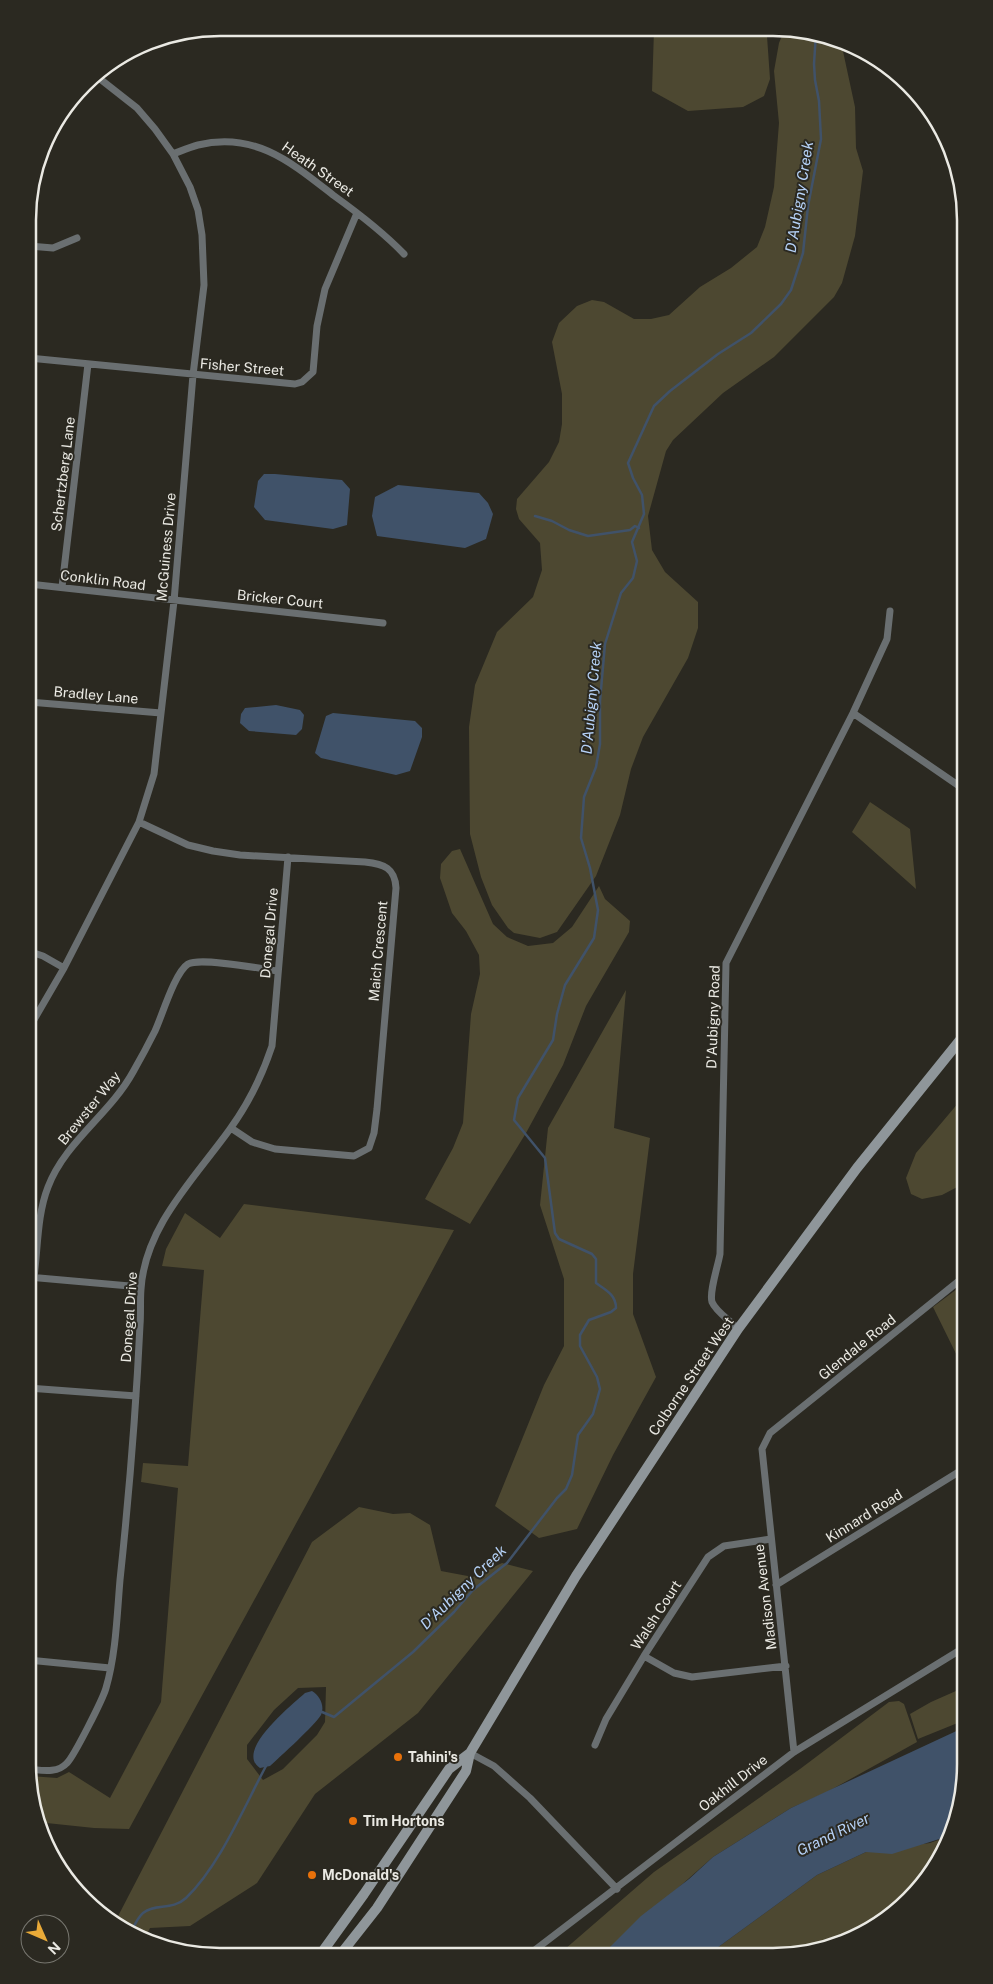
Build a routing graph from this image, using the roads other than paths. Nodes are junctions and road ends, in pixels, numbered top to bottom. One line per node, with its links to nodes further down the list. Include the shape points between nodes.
1 (102, 80): 2 (street, McGuiness Drive, via 137,108)
2 (173, 154): 3 (street, Heath Street, via 198,145 221,142 263,148 286,159); 9 (street, McGuiness Drive, via 190,187 202,235 204,285)
3 (357, 212): 6 (street, Heath Street); 9 (street, Fisher Street, via 325,289 317,326 314,365 308,378 295,384)
4 (77, 238): 5 (street, via 53,248)
5 (36, 247)
6 (404, 254)
7 (36, 359): 8 (street, Fisher Street)
8 (88, 364): 9 (street, Fisher Street); 11 (street, Schertzberg Lane)
9 (193, 376): 12 (street, McGuiness Drive)
10 (36, 585): 11 (street, Conklin Road)
11 (62, 587): 12 (street, Conklin Road)
12 (174, 601): 14 (street, Bricker Court); 16 (street, McGuiness Drive)
13 (890, 612): 17 (street, D'Aubigny Road, via 887,638)
14 (383, 623)
15 (36, 703): 16 (street, Bradley Lane)
16 (161, 713): 19 (street, McGuiness Drive, via 154,774)
17 (852, 713): 18 (street); 31 (street, D'Aubigny Road, via 726,962 720,1254 712,1302)
18 (957, 785)
19 (138, 822): 20 (street, Maich Crescent, via 188,845 213,851); 22 (street, McGuiness Drive)
20 (288, 857): 23 (street, Donegal Drive); 26 (street, Maich Crescent, via 378,864 396,878 374,1133 369,1148 354,1156 275,1150 252,1142)
21 (36, 953): 22 (street)
22 (64, 968): 24 (street, McGuiness Drive)
23 (278, 971): 26 (street, Donegal Drive, via 272,1046 256,1089); 27 (street, Brewster Way, via 205,962 189,964 179,973 155,1031 132,1074 114,1101 64,1159 52,1180 41,1214)
24 (36, 1016)
25 (957, 1044): 31 (main road, Colborne Street West, via 857,1168)
26 (231, 1128): 30 (street, Donegal Drive, via 161,1225 149,1247)
27 (36, 1246)
28 (36, 1277): 30 (street)
29 (957, 1282): 34 (street, Glendale Road, via 770,1433)
30 (141, 1287): 33 (street, Donegal Drive)
31 (738, 1329): 45 (main road, Colborne Street West, via 576,1576)
32 (36, 1389): 33 (street)
33 (136, 1396): 42 (street, Donegal Drive)
34 (766, 1440): 36 (street, Madison Avenue, via 762,1448)
35 (957, 1473): 37 (street, Kinnard Road)
36 (771, 1539): 37 (street, Madison Avenue); 39 (street, Walsh Court, via 724,1546 708,1557)
37 (776, 1585): 41 (street, Madison Avenue)
38 (957, 1652): 44 (street, Oakhill Drive)
39 (644, 1656): 41 (street, via 674,1673 692,1677); 43 (street, Walsh Court, via 606,1719)
40 (36, 1661): 42 (street)
41 (786, 1666): 44 (street, Madison Avenue)
42 (110, 1668): 46 (street, Donegal Drive, via 104,1694 68,1762 55,1770)
43 (595, 1745)
44 (794, 1752): 47 (street, Oakhill Drive)
45 (470, 1753): 47 (street, via 494,1766 530,1798); 48 (main road, Colborne Street West, via 449,1769); 49 (main road, Colborne Street West, via 466,1771 377,1908)
46 (36, 1769)
47 (617, 1889): 50 (street, Oakhill Drive)
48 (325, 1948)
49 (346, 1948)
50 (538, 1948)

